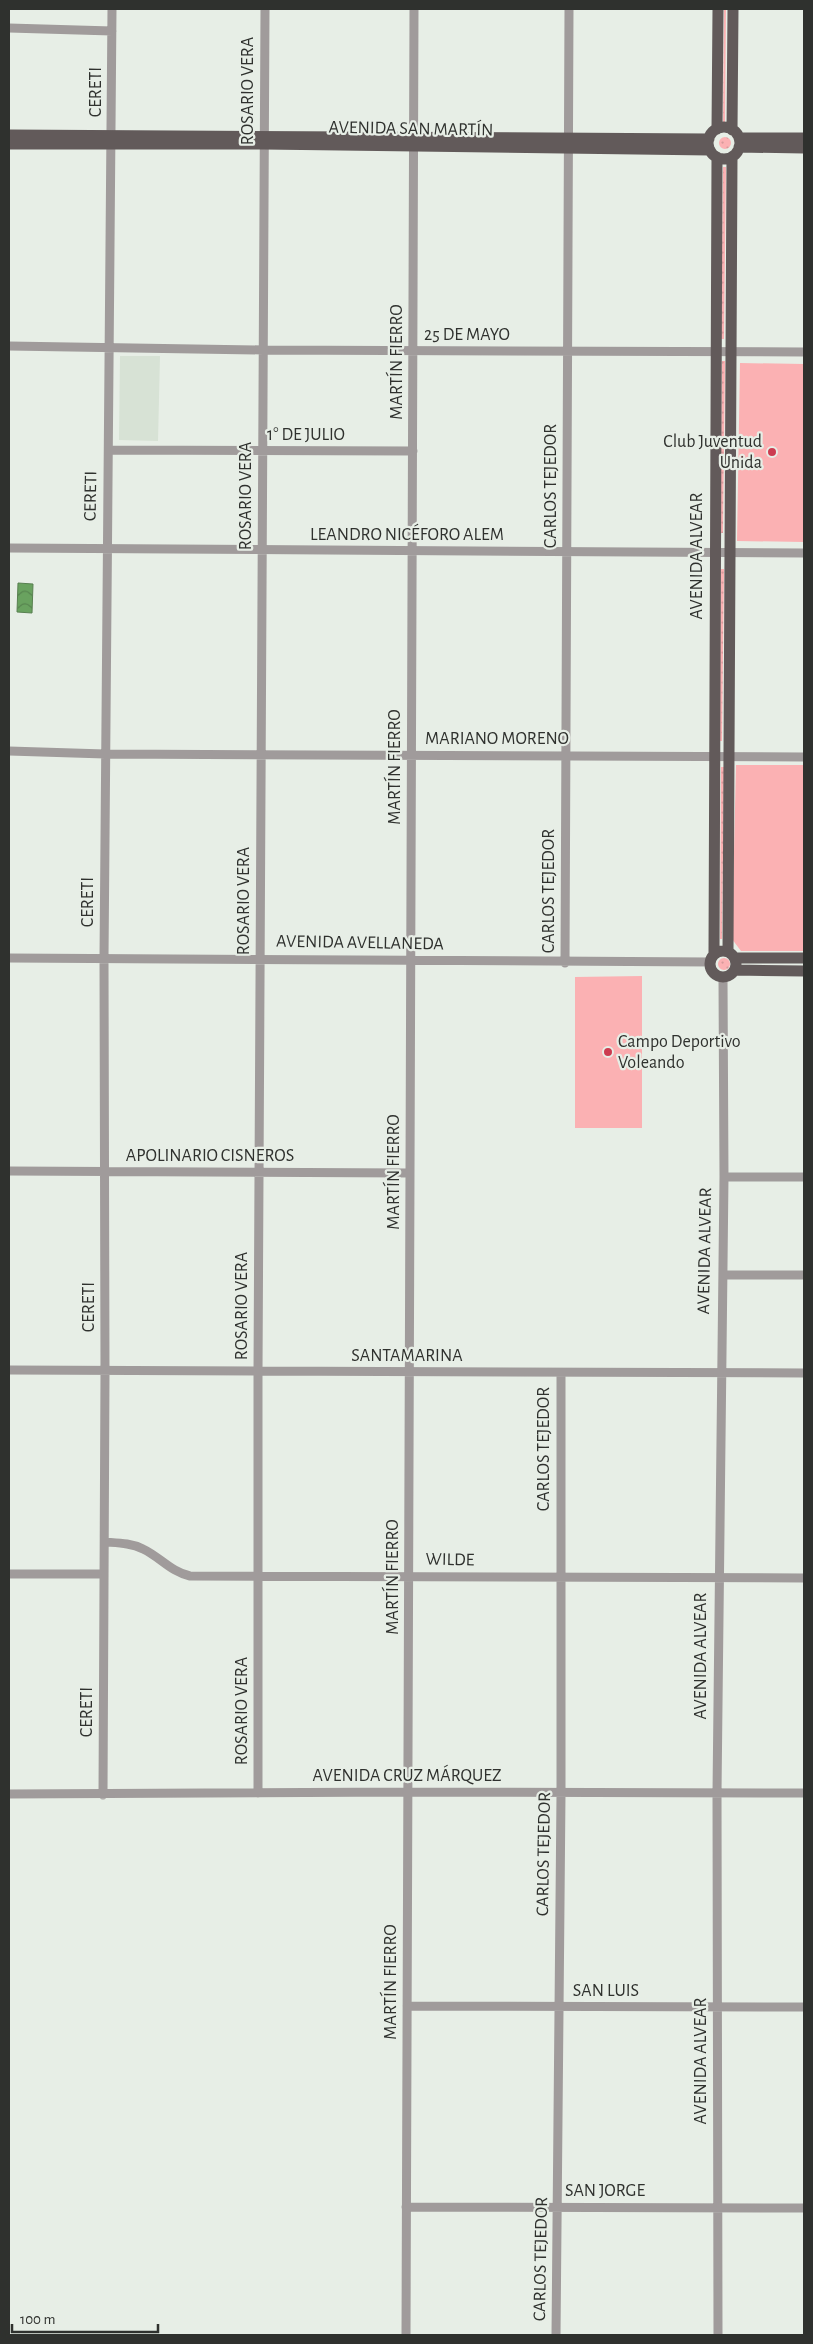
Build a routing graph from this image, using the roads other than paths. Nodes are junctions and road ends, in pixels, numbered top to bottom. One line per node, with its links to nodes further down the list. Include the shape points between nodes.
1 (112, 9): 8 (street, CERETI)
2 (265, 9): 14 (street, ROSARIO VERA)
3 (414, 9): 15 (street, MARTÍN FIERRO)
4 (569, 9): 16 (street, CARLOS TEJEDOR)
5 (718, 9): 9 (main road)
6 (732, 9): 11 (main road)
7 (9, 28): 8 (street)
8 (112, 30): 13 (street, CERETI)
9 (717, 129): 11 (main road, via 722,128); 19 (main road)
10 (9, 135): 13 (main road)
11 (737, 138): 12 (main road); 18 (main road); 20 (main road)
12 (804, 138)
13 (112, 139): 14 (main road, AVENIDA SAN MARTÍN); 17 (main road); 22 (street, CERETI)
14 (264, 140): 15 (main road, AVENIDA SAN MARTÍN); 23 (street, ROSARIO VERA)
15 (414, 142): 16 (main road, AVENIDA SAN MARTÍN); 24 (street, MARTÍN FIERRO)
16 (569, 143): 19 (main road, AVENIDA SAN MARTÍN); 25 (street, CARLOS TEJEDOR)
17 (9, 144)
18 (804, 148)
19 (712, 149): 20 (main road, AVENIDA SAN MARTÍN, via 727,159); 26 (main road, AVENIDA ALVEAR)
20 (732, 157): 27 (main road, AVENIDA ALVEAR)
21 (9, 346): 22 (street, 25 DE MAYO)
22 (110, 348): 23 (street, 25 DE MAYO); 29 (street, CERETI)
23 (263, 350): 24 (street, 25 DE MAYO); 30 (street, ROSARIO VERA)
24 (413, 351): 25 (street, 25 DE MAYO); 31 (street, MARTÍN FIERRO)
25 (568, 351): 26 (street, 25 DE MAYO); 36 (street, CARLOS TEJEDOR)
26 (716, 352): 27 (street, 25 DE MAYO); 37 (main road, AVENIDA ALVEAR)
27 (731, 352): 28 (street, 25 DE MAYO); 38 (main road, AVENIDA ALVEAR)
28 (804, 352)
29 (108, 450): 30 (street, 1° DE JULIO); 33 (street, CERETI)
30 (262, 451): 31 (street, 1° DE JULIO); 34 (street, ROSARIO VERA)
31 (413, 452): 35 (street, MARTÍN FIERRO)
32 (9, 548): 33 (street, LEANDRO NICÉFORO ALEM)
33 (107, 549): 34 (street, LEANDRO NICÉFORO ALEM); 41 (street, CERETI)
34 (262, 550): 35 (street, LEANDRO NICÉFORO ALEM); 42 (street, ROSARIO VERA)
35 (412, 551): 36 (street, LEANDRO NICÉFORO ALEM); 43 (street, MARTÍN FIERRO)
36 (567, 552): 37 (street, LEANDRO NICÉFORO ALEM); 44 (street, CARLOS TEJEDOR)
37 (715, 553): 38 (street, LEANDRO NICÉFORO ALEM); 45 (main road, AVENIDA ALVEAR)
38 (730, 553): 39 (street, LEANDRO NICÉFORO ALEM); 46 (main road, AVENIDA ALVEAR)
39 (804, 553)
40 (9, 751): 41 (street, MARIANO MORENO)
41 (106, 754): 42 (street, MARIANO MORENO); 50 (street, CERETI)
42 (261, 754): 43 (street, MARIANO MORENO); 53 (street, ROSARIO VERA)
43 (412, 755): 44 (street, MARIANO MORENO); 54 (street, MARTÍN FIERRO)
44 (566, 756): 45 (street, MARIANO MORENO); 55 (street, CARLOS TEJEDOR)
45 (714, 756): 46 (street, MARIANO MORENO); 51 (main road, AVENIDA ALVEAR)
46 (728, 757): 47 (street, MARIANO MORENO); 48 (main road, AVENIDA ALVEAR)
47 (804, 757)
48 (732, 955): 51 (main road, via 722,951); 52 (main road); 56 (main road)
49 (9, 958): 50 (street, AVENIDA AVELLANEDA)
50 (104, 958): 53 (street, AVENIDA AVELLANEDA); 60 (street, CERETI)
51 (712, 958): 55 (street, AVENIDA AVELLANEDA); 58 (main road, via 712,972)
52 (804, 958)
53 (261, 959): 54 (street, AVENIDA AVELLANEDA); 61 (street, ROSARIO VERA)
54 (411, 960): 55 (street, AVENIDA AVELLANEDA); 62 (street, MARTÍN FIERRO)
55 (565, 963)
56 (735, 970): 57 (main road); 58 (main road)
57 (804, 971)
58 (723, 978): 63 (street, AVENIDA ALVEAR)
59 (9, 1171): 60 (street, APOLINARIO CISNEROS)
60 (105, 1172): 61 (street, APOLINARIO CISNEROS); 68 (street, CERETI)
61 (259, 1172): 62 (street, APOLINARIO CISNEROS); 69 (street, ROSARIO VERA)
62 (410, 1174): 70 (street, MARTÍN FIERRO)
63 (724, 1177): 64 (street); 65 (street, AVENIDA ALVEAR)
64 (804, 1177)
65 (723, 1275): 66 (street); 72 (street, AVENIDA ALVEAR)
66 (804, 1275)
67 (9, 1370): 68 (street, SANTAMARINA)
68 (106, 1372): 69 (street, SANTAMARINA); 74 (street, CERETI)
69 (258, 1372): 70 (street, SANTAMARINA); 78 (street, ROSARIO VERA)
70 (410, 1372): 71 (street, SANTAMARINA); 77 (street, MARTÍN FIERRO)
71 (561, 1373): 72 (street, SANTAMARINA); 79 (street, CARLOS TEJEDOR)
72 (722, 1373): 73 (street, SANTAMARINA); 80 (street, AVENIDA ALVEAR)
73 (804, 1373)
74 (105, 1542): 76 (street, CERETI); 78 (street, WILDE, via 135,1546 173,1570 190,1576)
75 (9, 1574): 76 (street)
76 (103, 1574): 88 (street, CERETI)
77 (409, 1576): 78 (street, WILDE); 79 (street, WILDE); 82 (street, MARTÍN FIERRO)
78 (258, 1577): 84 (street, ROSARIO VERA)
79 (561, 1578): 80 (street, WILDE); 87 (street, CARLOS TEJEDOR)
80 (718, 1578): 81 (street, WILDE); 83 (street, AVENIDA ALVEAR)
81 (804, 1578)
82 (408, 1792): 84 (street, AVENIDA CRUZ MÁRQUEZ); 87 (street, AVENIDA CRUZ MÁRQUEZ); 89 (street, MARTÍN FIERRO)
83 (718, 1792): 85 (street, AVENIDA CRUZ MÁRQUEZ); 87 (street, AVENIDA CRUZ MÁRQUEZ); 90 (street, AVENIDA ALVEAR)
84 (258, 1793): 88 (street, AVENIDA CRUZ MÁRQUEZ)
85 (804, 1793)
86 (9, 1794): 88 (street, AVENIDA CRUZ MÁRQUEZ)
87 (561, 1794): 92 (street, CARLOS TEJEDOR)
88 (103, 1795)
89 (407, 2006): 92 (street, SAN LUIS); 93 (street, MARTÍN FIERRO)
90 (719, 2007): 91 (street, SAN LUIS); 92 (street, SAN LUIS); 95 (street, AVENIDA ALVEAR)
91 (804, 2007)
92 (559, 2008): 94 (street, CARLOS TEJEDOR)
93 (406, 2207): 94 (street, SAN JORGE); 97 (street, MARTÍN FIERRO)
94 (557, 2207): 95 (street, SAN JORGE); 98 (street, CARLOS TEJEDOR)
95 (718, 2207): 96 (street, SAN JORGE); 99 (street, AVENIDA ALVEAR)
96 (804, 2208)
97 (406, 2335)
98 (556, 2335)
99 (718, 2335)

